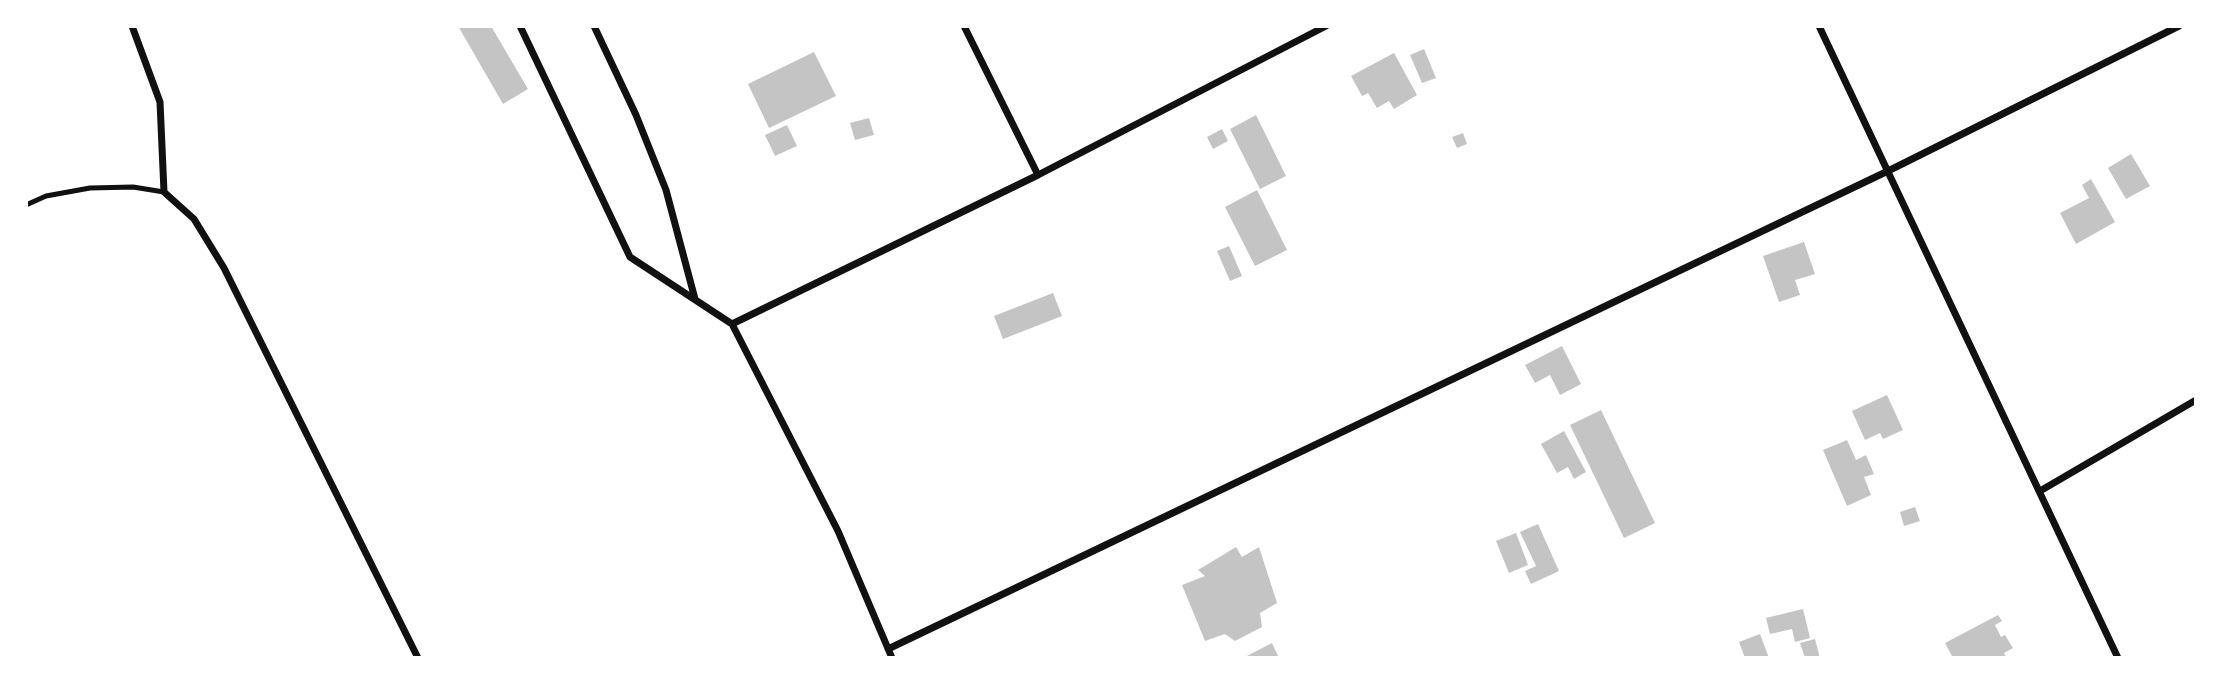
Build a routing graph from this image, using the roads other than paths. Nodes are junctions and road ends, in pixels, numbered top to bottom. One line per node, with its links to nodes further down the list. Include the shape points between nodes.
1 (132, 26): 10 (street, via 160,102)
2 (520, 26): 12 (street, via 630,257)
3 (594, 26): 12 (street, via 666,190)
4 (964, 26): 9 (street)
5 (1326, 26): 9 (street)
6 (1819, 26): 8 (street)
7 (2179, 26): 8 (street)
8 (1888, 171): 15 (street); 16 (street)
9 (1038, 175): 13 (street)
10 (164, 192): 11 (lane, via 90,188 46,196); 17 (street, via 194,219 224,268)
11 (26, 205)
12 (695, 300): 13 (street)
13 (732, 324): 16 (street, via 838,531)
14 (2196, 400): 15 (street)
15 (2040, 491): 19 (street)
16 (888, 649): 18 (street)
17 (418, 658)
18 (892, 658)
19 (2118, 658)

